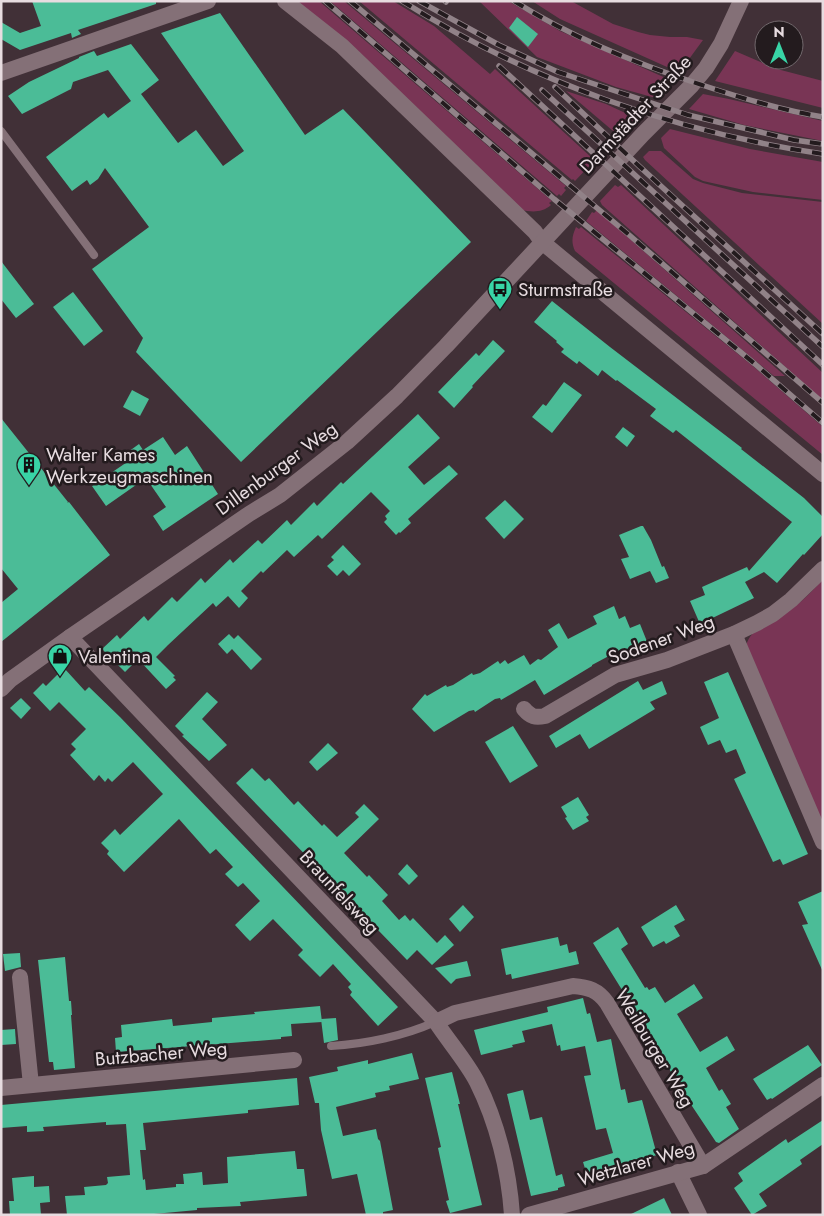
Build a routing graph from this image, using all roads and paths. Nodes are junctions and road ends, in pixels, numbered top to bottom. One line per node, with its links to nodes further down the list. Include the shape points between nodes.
1 (208, 1): 4 (street)
2 (285, 1): 6 (street, via 342,46)
3 (741, 1): 6 (street, Darmstädter Straße, via 706,68)
4 (1, 72)
5 (1, 131): 7 (lane)
6 (542, 242): 8 (street); 11 (street, Dillenburger Weg, via 446,346 347,442 280,495)
7 (94, 256)
8 (823, 474)
9 (823, 569): 10 (street, Sodener Weg, via 773,614)
10 (734, 634): 13 (street, Sodener Weg, via 667,660 615,675 545,716 530,716); 14 (street, Sodener Weg)
11 (70, 637): 12 (street, Dillenburger Weg); 16 (street, Braunfelsweg)
12 (1, 689)
13 (524, 709)
14 (823, 842)
15 (20, 977): 19 (street)
16 (436, 1022): 17 (lane, via 356,1045); 22 (street, Weilburger Weg, via 455,1013 573,986 587,987 600,994); 24 (street, Braunfelsweg, via 476,1082 494,1124)
17 (331, 1046)
18 (294, 1060): 19 (street, Butzbacher Weg)
19 (32, 1085): 21 (street, Butzbacher Weg)
20 (823, 1085): 22 (street, Wetzlarer Weg)
21 (1, 1088)
22 (703, 1166): 23 (street, Wetzlarer Weg)
23 (678, 1172): 25 (street, Wetzlarer Weg); 26 (street)
24 (512, 1215)
25 (529, 1215)
26 (699, 1215)

